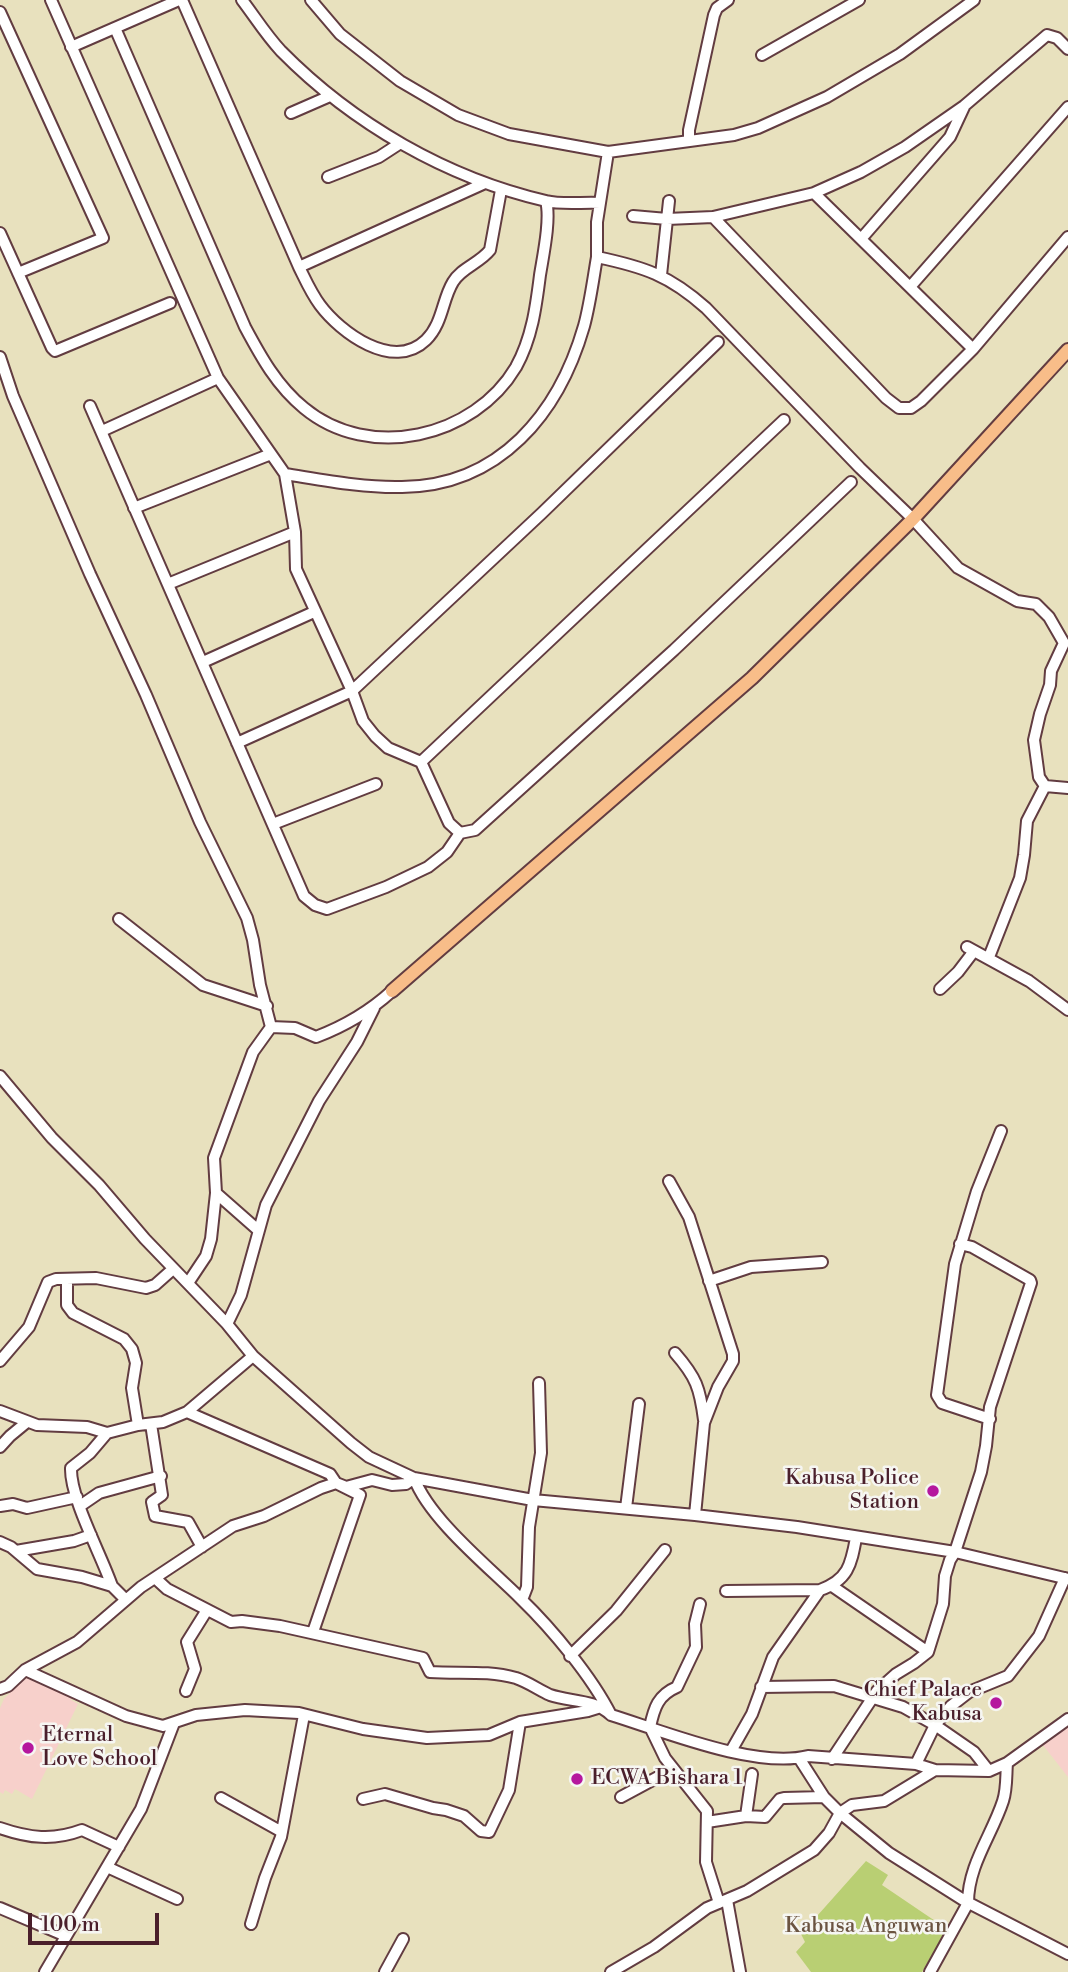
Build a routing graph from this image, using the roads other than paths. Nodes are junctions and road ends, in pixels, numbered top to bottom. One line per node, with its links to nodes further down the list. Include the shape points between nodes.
1 (51, 0): 10 (street)
2 (181, 0): 9 (street); 34 (street)
3 (242, 0): 13 (street, via 282,51)
4 (311, 0): 19 (street, via 340,34 400,81 458,115 509,134)
5 (728, 0): 17 (street, via 714,15)
6 (859, 0): 12 (street)
7 (974, 0): 17 (street, via 900,54 817,103 746,133)
8 (0, 12): 35 (street, via 103,238)
9 (115, 28): 10 (street); 24 (street, via 261,358 304,408 332,425 376,438 420,436 460,419 494,396 515,367 531,332 542,263)
10 (71, 47): 43 (street)
11 (1068, 49): 14 (street, via 1047,35)
12 (762, 55)
13 (330, 96): 16 (street); 18 (street)
14 (964, 106): 23 (street, via 905,147); 32 (street, via 950,137)
15 (1068, 107): 37 (street)
16 (292, 113)
17 (688, 141): 19 (street)
18 (399, 144): 20 (street); 21 (street)
19 (608, 152): 26 (street)
20 (328, 177)
21 (485, 183): 22 (street); 34 (street)
22 (501, 190): 24 (street); 34 (street, via 490,250 453,282 440,319 415,347 397,352 354,337 319,304)
23 (814, 193): 28 (street); 32 (street)
24 (545, 201): 26 (street)
25 (669, 201): 29 (street)
26 (600, 203): 33 (street)
27 (633, 216): 29 (street)
28 (713, 217): 29 (street); 40 (street, via 899,408 911,408 921,401)
29 (667, 219): 36 (street)
30 (0, 233): 35 (street)
31 (1068, 237): 40 (street)
32 (860, 239): 37 (street)
33 (597, 257): 36 (street); 48 (street, via 585,323 567,374 540,420 498,458 452,479 403,488)
34 (299, 267)
35 (18, 273): 38 (street, via 55,351)
36 (661, 275): 51 (street, via 706,308)
37 (909, 287): 40 (street)
38 (170, 303)
39 (718, 342): 57 (street)
40 (972, 349)
41 (1068, 350): 51 (main road)
42 (0, 357): 69 (street, via 90,573 247,918)
43 (218, 378): 46 (street); 47 (street)
44 (90, 406): 46 (street)
45 (784, 420): 59 (street)
46 (102, 431): 50 (street)
47 (271, 454): 48 (street); 50 (street)
48 (285, 474): 52 (street)
49 (851, 482): 64 (street, via 475,830)
50 (134, 508): 53 (street)
51 (913, 519): 55 (street, via 958,568 1017,601 1044,610); 68 (main road, via 752,678)
52 (295, 532): 53 (street); 54 (street, via 296,569)
53 (168, 584): 56 (street)
54 (314, 612): 56 (street); 57 (street)
55 (1066, 644): 61 (street, via 1051,671 1034,740 1039,777)
56 (203, 662): 58 (street)
57 (352, 691): 58 (street); 59 (street, via 363,721 375,736 388,748)
58 (237, 743): 63 (street)
59 (421, 762): 64 (street, via 449,823)
60 (376, 784): 63 (street)
61 (1045, 786): 62 (street); 66 (street, via 1027,821 1020,878)
62 (1068, 788)
63 (273, 824): 64 (street, via 304,896 327,909 428,867 447,852)
64 (460, 833)
65 (120, 919): 69 (street, via 203,985)
66 (989, 957): 67 (street, via 971,949 958,972); 71 (street)
67 (940, 989)
68 (392, 991): 70 (street)
69 (267, 1006): 72 (street)
70 (374, 1008): 72 (street, via 316,1037 295,1028); 77 (street, via 319,1101)
71 (1068, 1010)
72 (271, 1027): 76 (street, via 253,1052 214,1158)
73 (0, 1076): 80 (street)
74 (1001, 1131): 78 (street)
75 (669, 1181): 82 (street, via 689,1217)
76 (216, 1193): 77 (street); 83 (street, via 206,1256)
77 (258, 1230): 84 (street, via 241,1295)
78 (960, 1244): 92 (street, via 937,1395 942,1403); 92 (street, via 1031,1283)
79 (822, 1262): 82 (street, via 751,1267)
80 (173, 1269): 81 (street, via 146,1288 96,1278); 83 (street)
81 (67, 1279): 87 (street, via 48,1282 29,1327); 95 (street, via 66,1305 73,1313 124,1339 132,1349)
82 (709, 1281): 94 (street, via 733,1361)
83 (188, 1283): 84 (street)
84 (227, 1324): 86 (street)
85 (675, 1353): 94 (street, via 693,1374)
86 (253, 1356): 91 (street); 100 (street, via 332,1429 369,1457)
87 (0, 1361)
88 (539, 1383): 102 (street, via 541,1453)
89 (639, 1404): 105 (street)
90 (0, 1411): 93 (street)
91 (187, 1412): 96 (street); 101 (street, via 330,1474)
92 (990, 1419): 113 (street, via 981,1472)
93 (27, 1422): 97 (street); 98 (street)
94 (704, 1423): 106 (street)
95 (138, 1424): 96 (street); 97 (street)
96 (151, 1424): 99 (street)
97 (107, 1433): 103 (street, via 69,1468)
98 (0, 1447)
99 (161, 1476): 103 (street); 110 (street, via 162,1495 152,1502 155,1516 188,1522)
100 (414, 1478): 101 (street, via 392,1485 372,1480 346,1487); 102 (street); 121 (street, via 422,1497)
101 (336, 1483): 110 (street, via 233,1526); 124 (street, via 360,1495)
102 (533, 1500): 105 (street); 121 (street, via 527,1587)
103 (79, 1501): 104 (street, via 27,1508); 107 (street)
104 (0, 1506)
105 (626, 1508): 106 (street)
106 (695, 1514): 108 (street)
107 (91, 1535): 112 (street); 116 (street)
108 (856, 1538): 113 (street); 117 (street, via 843,1578)
109 (0, 1542): 112 (street)
110 (202, 1547): 114 (street)
111 (665, 1550): 126 (street, via 616,1611)
112 (16, 1551): 116 (street, via 37,1569)
113 (955, 1552): 115 (street); 125 (street)
114 (155, 1578): 120 (street); 123 (street)
115 (1066, 1578): 138 (street, via 1039,1636 1008,1676 968,1692)
116 (112, 1586): 120 (street)
117 (832, 1586): 118 (street); 125 (street)
118 (820, 1590): 119 (street); 128 (street, via 772,1657)
119 (726, 1591)
120 (125, 1599): 127 (street, via 77,1642)
121 (522, 1600): 126 (street)
122 (700, 1604): 139 (street, via 696,1647 677,1687 654,1707)
123 (207, 1610): 124 (street, via 232,1622); 130 (street, via 187,1642 195,1669)
124 (313, 1632): 133 (street, via 423,1658 430,1672 480,1671 519,1679 551,1695)
125 (928, 1652): 132 (street, via 896,1674)
126 (570, 1656): 131 (street)
127 (25, 1670): 129 (street); 137 (street, via 126,1716 163,1726)
128 (761, 1688): 132 (street, via 834,1686); 140 (street)
129 (0, 1689)
130 (186, 1691)
131 (598, 1693): 133 (street); 133 (street)
132 (874, 1698): 138 (street, via 903,1707); 142 (street)
133 (602, 1709): 136 (street); 139 (street)
134 (304, 1715): 136 (street, via 427,1738 489,1735); 137 (street, via 245,1710); 157 (street)
135 (1068, 1719): 143 (street)
136 (520, 1722): 152 (street, via 509,1790 489,1832 446,1810 386,1794)
137 (174, 1723): 158 (street, via 141,1810)
138 (934, 1725): 144 (street); 147 (street, via 974,1752)
139 (650, 1727): 140 (street); 145 (street)
140 (731, 1751): 141 (street)
141 (799, 1758): 142 (street); 150 (street)
142 (832, 1759): 144 (street)
143 (1007, 1763): 147 (street); 162 (street, via 1004,1798 981,1848)
144 (916, 1764): 146 (street)
145 (673, 1769): 149 (street); 155 (street, via 707,1811)
146 (935, 1770): 147 (street); 153 (street, via 884,1801 852,1805)
147 (989, 1771)
148 (752, 1774): 154 (street)
149 (621, 1797)
150 (824, 1797): 153 (street); 154 (street, via 780,1799 765,1817)
151 (221, 1798): 157 (street)
152 (363, 1798)
153 (840, 1813): 161 (street, via 814,1850); 162 (street, via 889,1853)
154 (747, 1816): 155 (street)
155 (706, 1822): 161 (street, via 706,1862)
156 (0, 1828): 158 (street, via 27,1837 64,1836 82,1830)
157 (282, 1832): 164 (street)
158 (119, 1847): 159 (street)
159 (107, 1867): 160 (street); 165 (street)
160 (177, 1899)
161 (723, 1901): 170 (street); 171 (street)
162 (968, 1903): 167 (street); 172 (street)
163 (0, 1908): 165 (street)
164 (251, 1924)
165 (66, 1936): 168 (street)
166 (403, 1939): 169 (street)
167 (1068, 1954)
168 (45, 1972)
169 (385, 1972)
170 (611, 1972)
171 (740, 1972)
172 (930, 1972)

